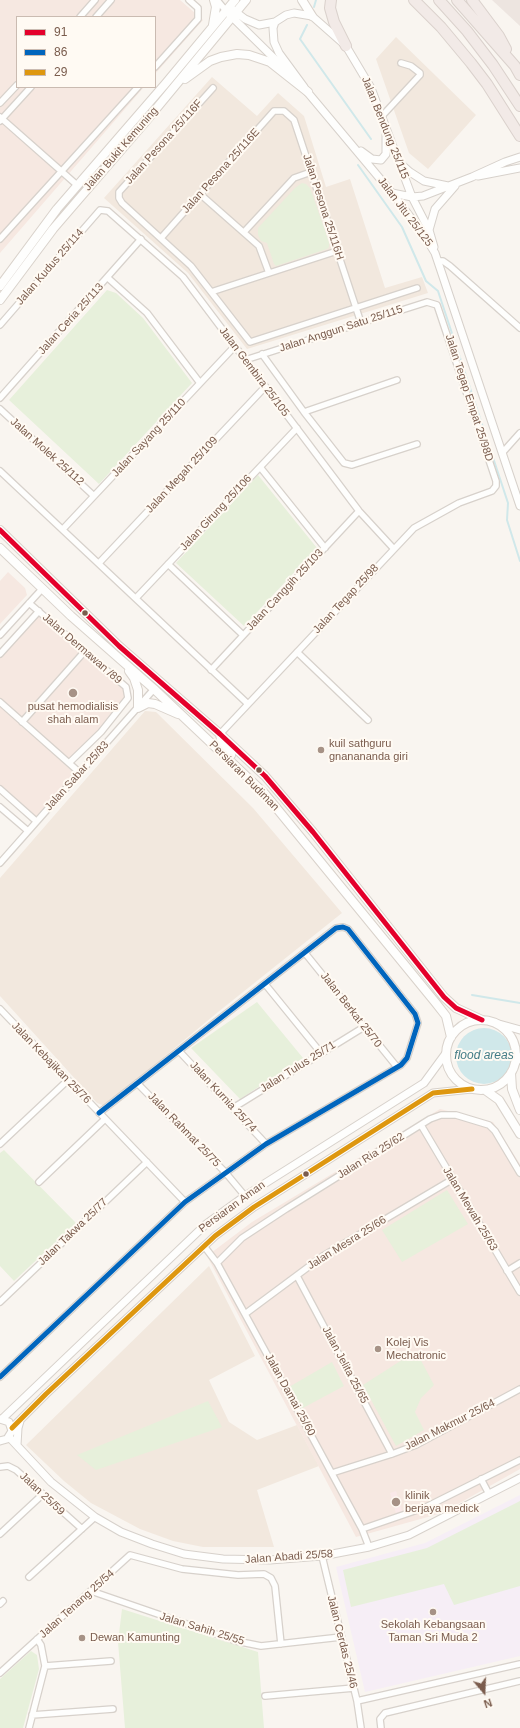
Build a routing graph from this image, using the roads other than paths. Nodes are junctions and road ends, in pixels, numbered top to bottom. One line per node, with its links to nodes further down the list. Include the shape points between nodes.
1 (95, 0): 14 (street)
2 (111, 0): 15 (street)
3 (189, 0): 21 (street, via 198,8 198,19)
4 (214, 0): 18 (main road)
5 (235, 0): 13 (main road, Jalan Bukit Kemuning)
6 (246, 0): 13 (main road, Jalan Bukit Kemuning)
7 (302, 0): 16 (main road)
8 (330, 0): 19 (highway, via 334,22)
9 (414, 0): 34 (highway, via 441,27 487,84)
10 (438, 0): 30 (highway, via 467,31)
11 (457, 0): 22 (highway)
12 (472, 0): 22 (highway, via 499,36)
13 (227, 9): 17 (street, via 253,24); 18 (main road, Jalan Bukit Kemuning); 27 (main road, Jalan Bukit Kemuning); 28 (street, Jalan Jitu 25/125)
14 (81, 16)
15 (97, 16)
16 (312, 16): 17 (street, via 294,13); 19 (street, Jalan Bendung 25/115)
17 (275, 22): 28 (street, via 272,34 279,53)
18 (212, 26): 43 (main road, Jalan Bukit Kemuning)
19 (346, 46): 33 (street, Jalan Bendung 25/115, via 371,88)
20 (401, 63): 33 (street, via 411,66 420,75)
21 (156, 66)
22 (517, 70)
23 (16, 86): 29 (street)
24 (31, 88): 32 (street)
25 (137, 88): 39 (street)
26 (213, 88): 51 (street, Jalan Pesona 25/116F, via 119,192 122,204)
27 (172, 89): 28 (main road, via 210,61 237,54 270,62); 62 (main road, Jalan Bukit Kemuning, via 53,229)
28 (308, 92): 35 (street, Jalan Jitu 25/125)
29 (0, 103)
30 (520, 106)
31 (284, 111): 40 (street, Jalan Pesona 25/116H, via 294,120); 46 (street, Jalan Pesona 25/116E, via 274,111)
32 (1, 119): 39 (street)
33 (383, 120): 35 (street, via 387,149 381,160 369,157); 37 (street, Jalan Bendung 25/115)
34 (520, 136)
35 (346, 138): 45 (street, Jalan Jitu 25/125)
36 (520, 157): 41 (street)
37 (399, 161): 44 (street, via 424,181); 47 (street, Jalan Bendung 25/115)
38 (520, 168): 41 (street)
39 (61, 171): 43 (street); 52 (street)
40 (311, 172): 50 (street, via 294,178); 54 (street, Jalan Pesona 25/116H)
41 (472, 178): 42 (street)
42 (458, 183): 44 (street); 49 (street, via 435,209)
43 (77, 185): 59 (main road, Jalan Bukit Kemuning)
44 (450, 186): 47 (street, via 423,196)
45 (392, 193): 47 (street); 55 (street, Jalan Jitu 25/125)
46 (200, 194): 50 (street); 51 (street, Jalan Pesona 25/116E)
47 (412, 197): 49 (street, Jalan Bendung 25/115)
48 (100, 210): 53 (street, Jalan Gembira 25/105, via 108,210); 66 (street, Jalan Kudus 25/114)
49 (430, 230): 55 (street, Jalan Bendung 25/115)
50 (244, 232): 57 (street, via 259,246)
51 (161, 238): 61 (street, via 192,266)
52 (0, 239)
53 (141, 239): 58 (street, Jalan Ceria 25/113); 68 (street, Jalan Gembira 25/105, via 183,277)
54 (337, 251): 57 (street); 64 (street, Jalan Pesona 25/116H)
55 (435, 253): 56 (street, Jalan Jitu 25/125)
56 (438, 262): 67 (street, via 443,261 450,266); 80 (street, Jalan Jitu 25/125)
57 (269, 273): 61 (street)
58 (108, 278): 72 (street, via 147,313); 74 (street, Jalan Ceria 25/113)
59 (0, 286)
60 (417, 288): 64 (street)
61 (211, 292): 64 (street, via 250,342)
62 (0, 300)
63 (438, 305): 65 (street, Jalan Anggun Satu 25/115, via 427,302); 83 (street, Jalan Tegap Empat 25/98D, via 496,481)
64 (356, 308): 65 (street, Jalan Pesona 25/116H)
65 (361, 323): 69 (street, Jalan Anggun Satu 25/115)
66 (0, 325)
67 (520, 328)
68 (235, 346): 70 (street, Jalan Gembira 25/105); 72 (street, Jalan Sayang 25/110)
69 (262, 354): 70 (street, Jalan Anggun Satu 25/115); 76 (street)
70 (245, 360): 73 (street, Jalan Gembira 25/105)
71 (398, 380): 76 (street)
72 (200, 383): 84 (street, Jalan Sayang 25/110)
73 (266, 387): 77 (street, Jalan Gembira 25/105); 92 (street, Jalan Megah 25/109)
74 (0, 398)
75 (0, 409): 84 (street, Jalan Molek 25/112)
76 (304, 412): 79 (street, via 344,463 352,465)
77 (297, 428): 81 (street, Jalan Girung 25/106); 86 (street, Jalan Gembira 25/105)
78 (519, 435): 80 (street)
79 (417, 444)
80 (503, 452): 85 (street, Jalan Jitu 25/125)
81 (260, 467): 90 (street); 93 (street, Jalan Girung 25/106)
82 (0, 471): 87 (street)
83 (492, 491): 91 (street, Jalan Tegap 25/98, via 459,503 414,528)
84 (94, 496): 87 (street, Jalan Sayang 25/110)
85 (520, 506)
86 (359, 511): 90 (street, Jalan Canggih 25/103); 91 (street, Jalan Gembira 25/105)
87 (63, 529): 92 (street)
88 (0, 530): 100 (main road, Persiaran Budiman)
89 (0, 548): 94 (main road, Persiaran Budiman)
90 (325, 548): 98 (street, Jalan Canggih 25/103)
91 (394, 549): 102 (street, Jalan Tegap 25/98)
92 (99, 563): 95 (street)
93 (168, 564): 95 (street, Jalan Girung 25/106); 98 (street)
94 (42, 589): 96 (street); 104 (main road, Persiaran Budiman)
95 (136, 598): 105 (street)
96 (29, 603): 97 (street, Jalan Dermawan /89); 99 (street)
97 (39, 612): 101 (street, Jalan Dermawan /89); 103 (street)
98 (244, 635): 105 (street, Jalan Canggih 25/103)
99 (0, 636)
100 (119, 646): 106 (main road, via 154,682); 113 (main road, Persiaran Budiman)
101 (84, 651): 112 (street); 114 (street, Jalan Dermawan /89, via 126,687 128,698 101,732)
102 (297, 652): 108 (street, Jalan Tegap 25/98); 111 (street)
103 (0, 654)
104 (122, 660): 106 (main road, Persiaran Budiman); 109 (main road, via 134,678 138,690)
105 (211, 670): 108 (street)
106 (154, 689): 109 (street, Jalan Sabar 25/83); 110 (main road, Persiaran Budiman)
107 (0, 702): 112 (street)
108 (248, 704): 113 (street, Jalan Tegap 25/98)
109 (138, 708): 110 (main road, via 148,703 155,704); 115 (street, Jalan Sabar 25/83)
110 (186, 718): 117 (main road, Persiaran Budiman)
111 (368, 720)
112 (22, 722): 114 (street)
113 (220, 734): 117 (main road, via 222,745); 125 (main road, Persiaran Budiman, via 265,776 308,826 444,998 456,1008)
114 (69, 763): 115 (street)
115 (79, 772): 119 (street, Jalan Sabar 25/83)
116 (0, 789): 119 (street)
117 (265, 794): 129 (main road, Persiaran Budiman, via 446,1016)
118 (0, 807): 120 (street)
119 (36, 822): 120 (street, Jalan Sabar 25/83)
120 (28, 831): 121 (street, Jalan Sabar 25/83)
121 (0, 863)
122 (305, 953): 123 (street); 127 (street, Jalan Berkat 25/70); 134 (street, via 336,928 348,929 415,1014 418,1023 407,1058)
123 (265, 984): 130 (street); 131 (street)
124 (0, 1009): 136 (street, Jalan Kebajikan 25/76)
125 (482, 1020): 126 (main road); 129 (main road, via 464,1024)
126 (499, 1024): 128 (street); 133 (main road, via 514,1040)
127 (364, 1027): 131 (street, Jalan Tulus 25/71); 134 (street, Jalan Berkat 25/70)
128 (520, 1030)
129 (451, 1037): 132 (main road)
130 (179, 1051): 137 (street); 140 (street, Jalan Kurnia 25/74)
131 (321, 1053): 140 (street, Jalan Tulus 25/71)
132 (446, 1054): 138 (main road, via 447,1065 453,1076 461,1084); 153 (street, Persiaran Aman, via 424,1083)
133 (518, 1060): 135 (main road)
134 (396, 1068): 147 (street)
135 (511, 1073): 139 (main road, via 504,1082); 141 (main road, via 512,1089)
136 (68, 1080): 142 (street, Jalan Kebajikan 25/76); 146 (street)
137 (137, 1083): 142 (street); 149 (street, Jalan Rahmat 25/75)
138 (472, 1089): 139 (main road); 155 (street, Persiaran Aman, via 433,1093 254,1207)
139 (485, 1090): 145 (main road, via 499,1100)
140 (233, 1108): 147 (street, Jalan Kurnia 25/74)
141 (520, 1110)
142 (99, 1113): 143 (street, Jalan Kebajikan 25/76)
143 (105, 1119): 148 (street, Jalan Kebajikan 25/76); 152 (street)
144 (421, 1125): 150 (street, Jalan Ria 25/62, via 448,1114 488,1125 495,1131); 151 (street, Jalan Mewah 25/63); 156 (street, Jalan Ria 25/62, via 242,1238)
145 (520, 1134)
146 (0, 1144)
147 (266, 1144): 149 (street)
148 (146, 1162): 154 (street, Jalan Kebajikan 25/76); 161 (street, Jalan Takwa 25/77)
149 (225, 1172): 153 (street, Jalan Rahmat 25/75); 154 (street)
150 (520, 1173)
151 (453, 1180): 158 (street, Jalan Mewah 25/63); 159 (street, Jalan Mesra 25/66, via 323,1256)
152 (39, 1182)
153 (245, 1196): 164 (street, Persiaran Aman, via 205,1225)
154 (185, 1202): 163 (street)
155 (204, 1246): 156 (street, Jalan Damai 25/60); 166 (street, Persiaran Aman)
156 (217, 1263): 162 (street, Jalan Damai 25/60)
157 (520, 1263): 158 (street)
158 (507, 1271): 160 (street, Jalan Mewah 25/63)
159 (297, 1276): 162 (street, Jalan Mesra 25/66); 173 (street, Jalan Jelita 25/65)
160 (520, 1292)
161 (0, 1302)
162 (245, 1314): 176 (street, Jalan Damai 25/60)
163 (0, 1377)
164 (36, 1386): 166 (street, via 33,1391 35,1395); 167 (street, Persiaran Aman)
165 (520, 1389): 173 (street, Jalan Makmur 25/64, via 416,1445)
166 (46, 1394): 168 (street, Persiaran Aman)
167 (1, 1419): 169 (street, via 8,1422)
168 (21, 1419): 169 (street, Persiaran Aman); 172 (street)
169 (12, 1428): 170 (street)
170 (9, 1437): 171 (street); 172 (street, Jalan Abadi 25/58)
171 (0, 1441)
172 (17, 1445): 181 (street, Jalan Abadi 25/58, via 51,1482)
173 (392, 1454): 176 (street, Jalan Makmur 25/64)
174 (520, 1460): 178 (street)
175 (0, 1467): 179 (street, Jalan 25/59, via 8,1466 16,1470)
176 (332, 1473): 183 (street, Jalan Damai 25/60)
177 (520, 1478): 180 (street, Jalan Abadi 25/58)
178 (481, 1479): 180 (street); 183 (street, via 426,1507)
179 (42, 1494): 182 (street, Jalan 25/59); 184 (street)
180 (489, 1494): 185 (street, Jalan Abadi 25/58, via 409,1535)
181 (95, 1517): 182 (street); 186 (street, Jalan Abadi 25/58, via 121,1532 184,1554 252,1561)
182 (82, 1529): 187 (street)
183 (362, 1529): 185 (street, Jalan Damai 25/60)
184 (0, 1534)
185 (369, 1547): 186 (street, Jalan Abadi 25/58)
186 (322, 1556): 189 (street, Jalan Cerdas 25/46)
187 (29, 1577)
188 (91, 1591): 190 (street, Jalan Tenang 25/54); 191 (street, Jalan Sahih 25/55, via 236,1641 261,1646); 191 (street, Jalan Tenang 25/54, via 130,1555 182,1569 231,1574 264,1574 271,1578 275,1586)
189 (341, 1637): 191 (street, Jalan Sahih 25/55); 197 (street, Jalan Cerdas 25/46)
190 (37, 1639): 194 (street, Jalan Tenang 25/54, via 41,1645); 195 (street)
191 (281, 1644)
192 (111, 1661): 194 (street)
193 (520, 1664): 199 (street)
194 (45, 1666): 201 (street, Jalan Tenang 25/54)
195 (0, 1673)
196 (520, 1681): 204 (street, via 385,1713 380,1719)
197 (354, 1688): 198 (street); 199 (street, Jalan Cerdas 25/46)
198 (265, 1696)
199 (357, 1701): 203 (street, Jalan Cerdas 25/46)
200 (113, 1709): 201 (street)
201 (32, 1715): 202 (street, Jalan Tenang 25/54)
202 (29, 1728)
203 (361, 1728)
204 (381, 1728)

